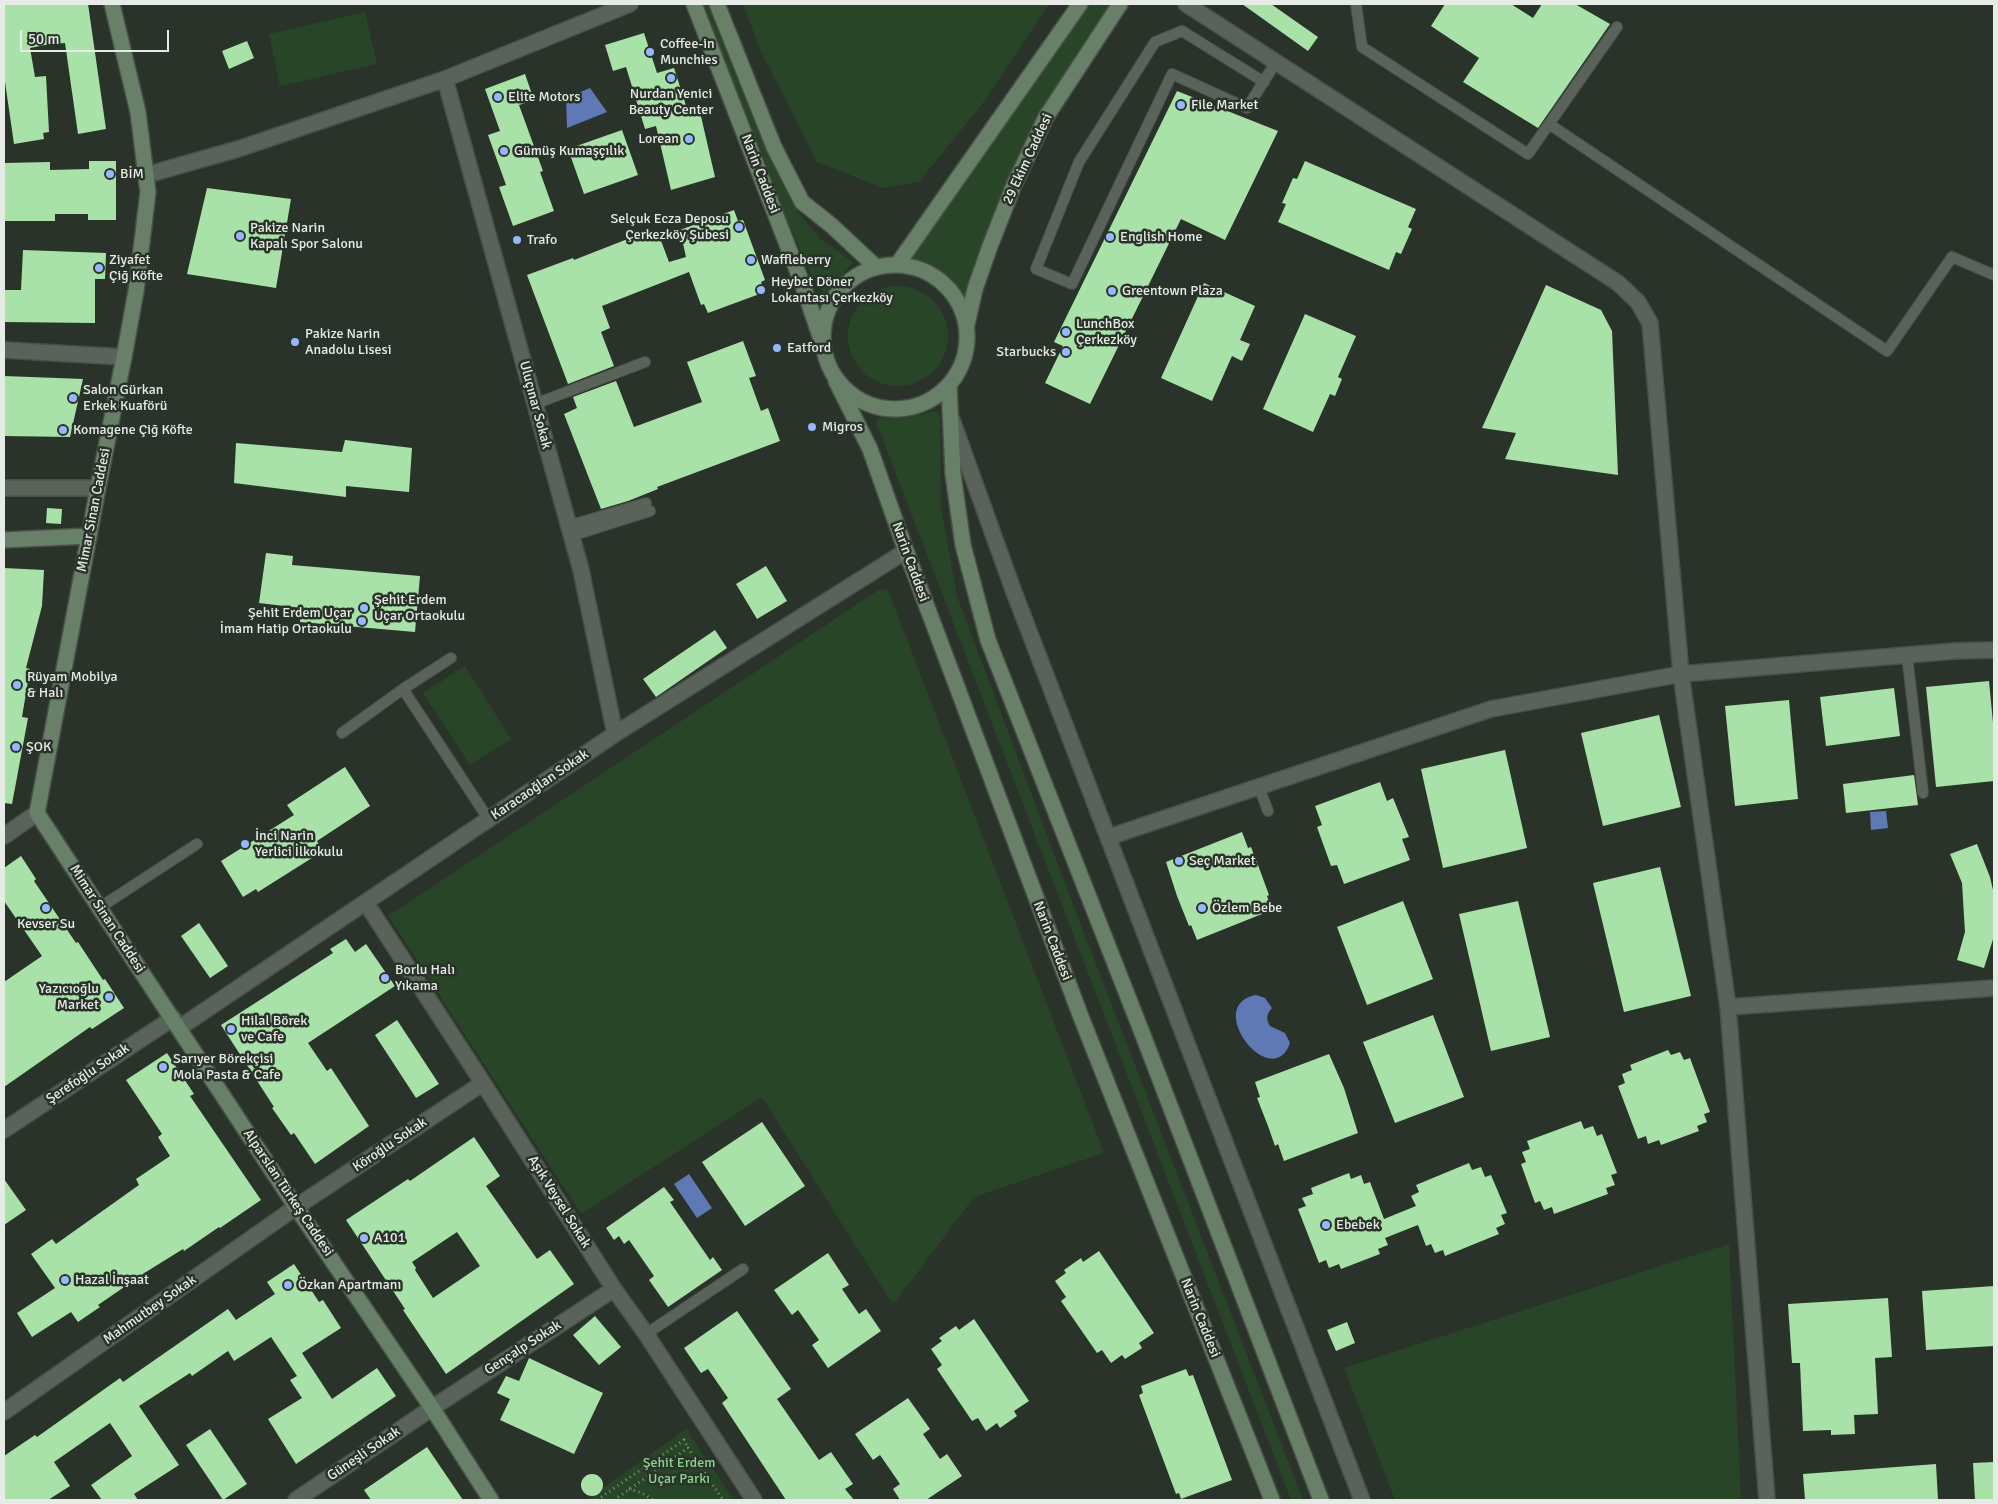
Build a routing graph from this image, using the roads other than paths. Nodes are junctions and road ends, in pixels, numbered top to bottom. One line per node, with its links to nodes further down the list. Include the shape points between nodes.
1 (112, 4): 14 (main road, Mimar Sinan Caddesi, via 138,112)
2 (630, 4): 11 (street)
3 (692, 4): 19 (main road, Narin Caddesi, via 802,283)
4 (717, 4): 16 (main road, Narin Caddesi, via 774,146 802,202)
5 (1080, 4): 15 (main road)
6 (1120, 4): 18 (main road, 29 Ekim Caddesi, via 1046,117 990,246 974,289)
7 (1186, 4): 10 (street)
8 (1356, 4): 13 (lane, via 1362,47 1528,154)
9 (1617, 27): 13 (lane)
10 (1276, 62): 12 (lane); 37 (street, via 1609,278 1638,302 1650,323)
11 (445, 79): 14 (street, via 238,149); 25 (street, Uluçınar Sokak)
12 (1264, 82): 12 (lane, via 1248,108 1172,74 1072,284 1036,269 1079,162 1155,42 1182,31)
13 (1549, 124): 17 (lane, via 1887,351 1952,257)
14 (146, 175): 21 (main road, Mimar Sinan Caddesi, via 148,192)
15 (897, 265): 16 (main road); 18 (main road, via 917,268 935,277 958,302)
16 (876, 267): 19 (main road, via 841,288 823,325)
17 (1994, 275)
18 (966, 328): 24 (main road, via 966,348 960,368)
19 (822, 345): 23 (main road)
20 (4, 350): 21 (street)
21 (124, 357): 28 (main road, Mimar Sinan Caddesi)
22 (645, 362): 25 (lane)
23 (836, 381): 24 (main road, via 852,396 870,406 892,410 913,407 933,399); 33 (main road, Narin Caddesi, via 870,449)
24 (949, 385): 26 (main road)
25 (535, 404): 30 (street, Uluçınar Sokak)
26 (951, 416): 47 (street, via 1014,592); 67 (main road, via 953,474 963,545 988,640)
27 (4, 488): 28 (street)
28 (98, 488): 31 (main road, Mimar Sinan Caddesi)
29 (648, 507): 30 (lane)
30 (570, 531): 40 (street, Uluçınar Sokak)
31 (89, 536): 32 (main road); 44 (main road, Mimar Sinan Caddesi)
32 (4, 540)
33 (906, 551): 40 (street, Karacaoğlan Sokak); 66 (main road, Narin Caddesi, via 1081,1017)
34 (1994, 650): 35 (street)
35 (1907, 655): 37 (street); 42 (lane)
36 (451, 658): 38 (lane)
37 (1680, 674): 41 (street, via 1491,709); 53 (street)
38 (403, 689): 39 (lane); 45 (lane)
39 (342, 733)
40 (615, 734): 45 (street, Karacaoğlan Sokak)
41 (1259, 787): 43 (lane); 47 (street)
42 (1923, 793)
43 (1268, 811)
44 (37, 813): 46 (street); 50 (main road, Mimar Sinan Caddesi)
45 (489, 820): 49 (street, Karacaoğlan Sokak)
46 (4, 836)
47 (1109, 837): 68 (street)
48 (197, 844): 50 (lane)
49 (366, 903): 54 (street, Karacaoğlan Sokak); 55 (street, Aşık Veysel Sokak)
50 (99, 908): 51 (main road, Mimar Sinan Caddesi)
51 (150, 986): 54 (main road, Alparslan Türkeş Caddesi)
52 (1994, 988): 53 (street)
53 (1728, 1007): 69 (street)
54 (176, 1023): 56 (street, Şerefoğlu Sokak); 57 (main road, Alparslan Türkeş Caddesi)
55 (483, 1083): 57 (street, Köroğlu Sokak); 59 (street, Aşık Veysel Sokak)
56 (4, 1130)
57 (296, 1207): 61 (main road, Alparslan Türkeş Caddesi); 62 (street, Mahmutbey Sokak)
58 (743, 1269): 60 (lane)
59 (614, 1289): 60 (street, Aşık Veysel Sokak); 61 (street, Gençalp Sokak)
60 (646, 1334): 65 (street, Aşık Veysel Sokak)
61 (432, 1408): 63 (street, Güneşli Sokak); 64 (main road, Alparslan Türkeş Caddesi)
62 (4, 1412)
63 (296, 1500)
64 (491, 1500)
65 (754, 1500)
66 (1272, 1500)
67 (1320, 1500)
68 (1362, 1500)
69 (1767, 1500)

